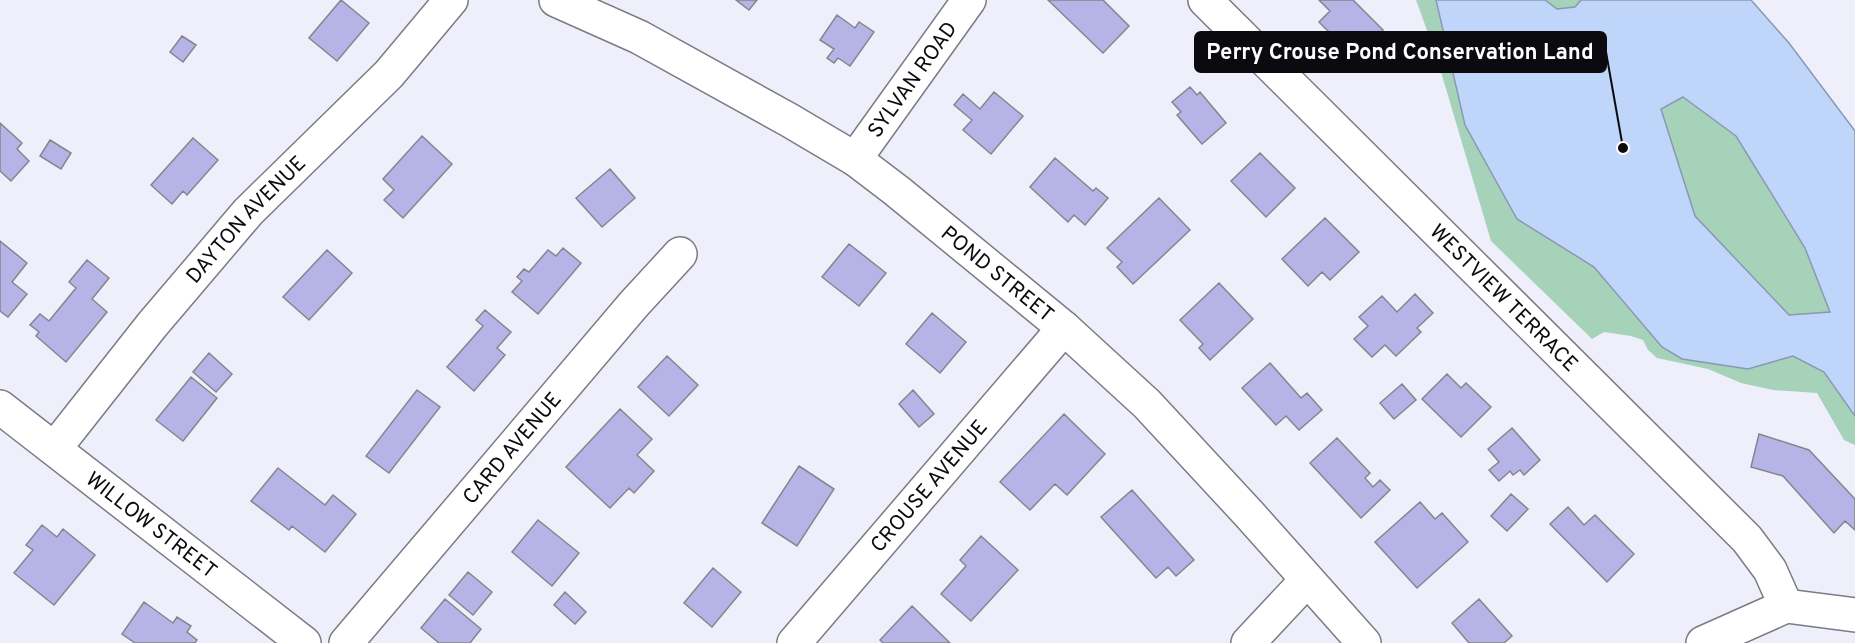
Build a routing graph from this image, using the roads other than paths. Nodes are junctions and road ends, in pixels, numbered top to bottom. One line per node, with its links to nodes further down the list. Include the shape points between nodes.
1 (451, 0): 9 (street, DAYTON AVENUE, via 389,74 248,212)
2 (556, 0): 5 (street, POND STREET, via 639,37)
3 (969, 0): 5 (street, SYLVAN ROAD)
4 (1205, 0): 11 (street, WESTVIEW TERRACE, via 1747,539 1770,570)
5 (855, 159): 7 (street, POND STREET)
6 (680, 254): 14 (street, CARD AVENUE)
7 (1064, 328): 10 (street, POND STREET, via 1147,404); 15 (street, CROUSE AVENUE)
8 (0, 406): 9 (street, WILLOW STREET)
9 (55, 448): 13 (street, WILLOW STREET)
10 (1307, 579): 16 (street); 17 (street, POND STREET)
11 (1786, 606): 12 (street); 18 (street)
12 (1855, 615)
13 (304, 643)
14 (346, 643)
15 (794, 643)
16 (1248, 643)
17 (1364, 643)
18 (1703, 643)

